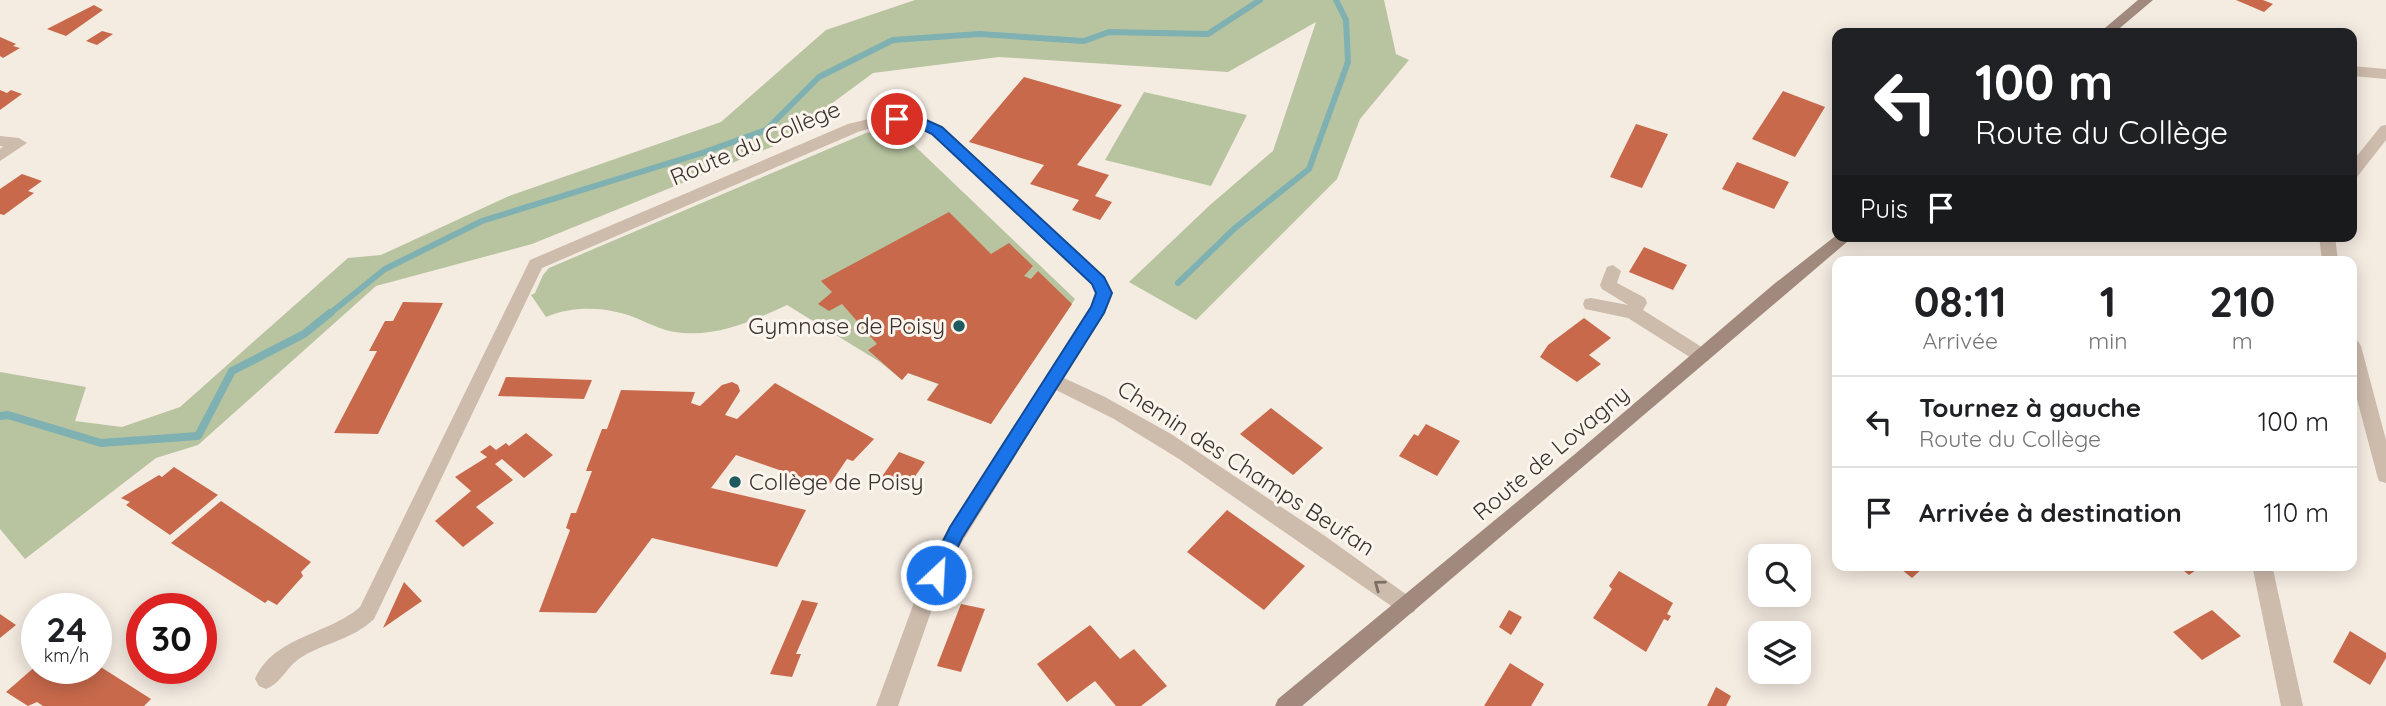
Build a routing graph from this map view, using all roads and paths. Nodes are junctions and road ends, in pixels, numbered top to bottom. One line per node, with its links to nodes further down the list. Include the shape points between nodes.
1 (2146, 0): 2 (main road)
2 (2112, 28)
3 (2357, 71): 4 (street)
4 (2386, 74)
5 (2386, 130): 8 (street)
6 (0, 141): 7 (street, via 19,143)
7 (0, 156)
8 (2357, 167)
9 (1839, 242): 13 (main road, Route de Lovagny)
10 (1613, 271): 12 (street, via 1608,285 1639,303)
11 (1591, 304): 12 (street)
12 (1632, 312): 13 (street)
13 (1702, 356): 18 (main road, Route de Lovagny)
14 (2357, 365): 16 (street)
15 (1052, 381): 18 (street, Chemin des Champs Beufan, one-way to 15, via 1141,424); 19 (street, Route du Collège, via 1101,303 1104,293 1098,281 937,130 897,119 863,124 536,264 367,614 354,625 289,654); 20 (street, Route du Collège, via 948,547)
16 (2386, 475)
17 (2263, 571): 22 (street)
18 (1408, 606): 21 (main road, Route de Lovagny)
19 (266, 679)
20 (887, 706)
21 (1286, 706)
22 (2292, 706)

